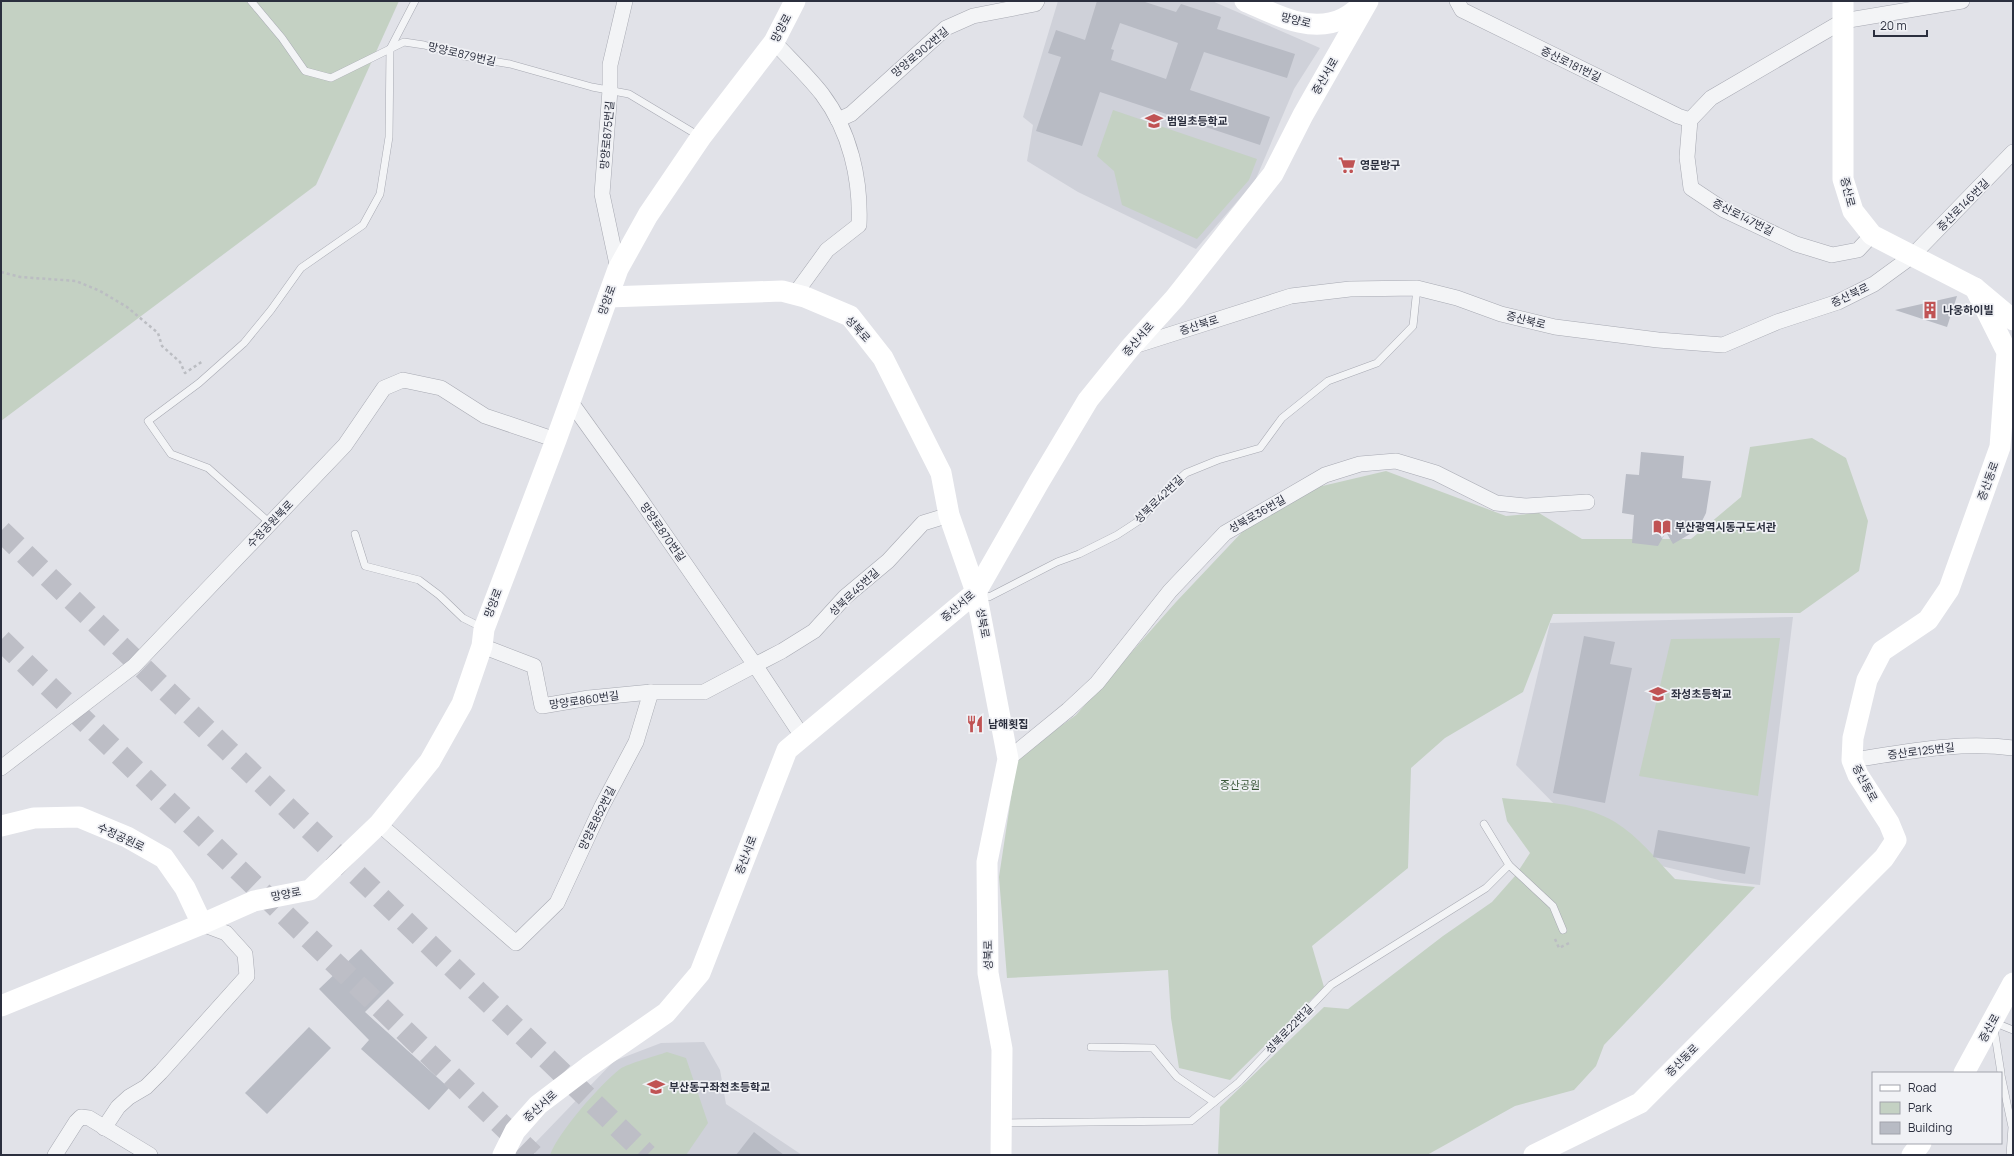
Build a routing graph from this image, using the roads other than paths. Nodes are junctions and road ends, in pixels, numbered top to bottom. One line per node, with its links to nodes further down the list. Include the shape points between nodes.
1 (251, 1): 12 (lane, 망양로879번길, via 305,71 331,78)
2 (415, 1): 12 (lane)
3 (625, 1): 13 (street, 망양로875번길, via 610,65)
4 (795, 1): 11 (street, 망양로)
5 (1037, 1): 14 (street, 망양로902번길, via 1036,4 973,16 946,28 851,114)
6 (1245, 1): 7 (street, 망양로, via 1288,20 1320,26 1344,18)
7 (1368, 1): 26 (street, 증산서로, via 1303,115 1273,174 1175,298)
8 (1457, 1): 15 (street, 증산로181번길, via 1462,10)
9 (1962, 1): 10 (street)
10 (1844, 11): 15 (street, via 1711,98); 18 (street, 증산로, via 1843,179 1853,212)
11 (774, 42): 14 (street, via 822,95); 16 (street, 망양로)
12 (390, 49): 13 (lane, 망양로879번길, via 404,42 424,45); 31 (lane, via 389,137 380,194 363,225 300,268 244,343 198,383 148,421 171,454 208,468)
13 (610, 90): 16 (lane, 망양로879번길, via 629,94); 20 (street, 망양로875번길, via 602,194)
14 (838, 120): 23 (street, via 848,143 856,175 860,204 859,225 826,250)
15 (1690, 120): 18 (street, 증산로147번길, via 1687,157 1692,188 1724,210 1796,244 1832,255 1858,250)
16 (701, 137): 20 (street, 망양로, via 648,215)
17 (2013, 152): 19 (street, 증산로146번길)
18 (1872, 236): 19 (street, 증산로)
19 (1911, 257): 21 (street, 증산북로, via 1874,284 1838,302 1778,322 1723,345 1555,327 1501,314 1457,298); 22 (street, 증산로)
20 (618, 269): 24 (street, 망양로)
21 (1417, 288): 26 (street, 증산북로, via 1350,289 1291,296); 33 (lane, 성북로42번길, via 1413,326 1377,363 1328,381 1282,418 1260,448 1218,460 1186,474 1162,494 1140,520 1079,554 1057,562 989,597)
22 (1976, 288): 25 (street, 증산로); 40 (street, 증산동로, via 2007,352 2000,448 1949,589 1928,620 1882,651 1867,680 1852,738)
23 (795, 294): 24 (street, 성북로, via 782,291); 30 (street, 성북로, via 850,316 883,358 941,472)
24 (608, 297): 27 (street, 망양로)
25 (2013, 320)
26 (1130, 348): 33 (street, 증산서로, via 1088,400)
27 (570, 401): 28 (street, 망양로); 35 (street, 망양로870번길)
28 (556, 440): 31 (street, 수정공원북로, via 485,416 441,388 402,380 384,388 345,445); 34 (street, 망양로)
29 (1587, 502): 39 (street, 성북로36번길, via 1526,506 1496,502 1436,473 1396,461 1360,464 1325,475 1225,533 1170,591 1097,683)
30 (948, 515): 33 (street, 성북로); 35 (street, 성북로45번길, via 923,523 888,560 845,597 814,631)
31 (271, 524): 41 (street, 수정공원북로, via 134,666)
32 (355, 534): 34 (lane, via 365,566 419,580 439,595)
33 (976, 592): 37 (street, 증산서로); 39 (street, 성북로)
34 (483, 637): 36 (street, 망양로860번길, via 534,666 542,706); 42 (street, 망양로, via 462,704 430,761)
35 (755, 665): 36 (street, via 704,692); 37 (street)
36 (651, 692): 42 (street, 망양로852번길, via 636,742 602,806 557,903 516,943)
37 (802, 736): 62 (street, 증산서로, via 788,750 700,973 666,1013 538,1105 514,1131)
38 (2013, 748): 40 (street, 증산로125번길, via 1991,745 1937,746)
39 (1008, 759): 57 (street, 성북로, via 987,862 988,973 1002,1050)
40 (1852, 760): 64 (street, 증산동로, via 1858,775 1889,823 1896,840 1884,858 1640,1103)
41 (1, 768)
42 (380, 824): 46 (street, 망양로, via 310,890 254,901)
43 (1484, 824): 45 (lane)
44 (1, 826): 46 (street, 수정공원로, via 34,818 79,817 127,837 164,858 185,888)
45 (1509, 865): 47 (lane, via 1553,906); 56 (lane, 성북로22번길, via 1486,888 1331,985 1239,1082)
46 (202, 924): 49 (street, 망양로); 58 (street, via 226,933 245,954 247,976 161,1072 146,1087 118,1107)
47 (1563, 930)
48 (2013, 983): 50 (street, 증산로)
49 (1, 1006)
50 (1992, 1022): 51 (lane); 53 (street, 증산로); 54 (lane)
51 (2013, 1030)
52 (1091, 1047): 56 (lane, via 1153,1048 1177,1077)
53 (1965, 1072)
54 (2001, 1072)
55 (2002, 1079): 66 (lane, via 2012,1127)
56 (1214, 1102): 57 (lane, 성북로22번길, via 1191,1121)
57 (1001, 1124): 63 (street, 성북로)
58 (104, 1128): 60 (street, via 89,1118 81,1117); 61 (street)
59 (1919, 1144): 65 (street)
60 (55, 1155)
61 (150, 1155)
62 (503, 1155)
63 (1001, 1155)
64 (1534, 1155)
65 (1912, 1155)
66 (2010, 1155)

